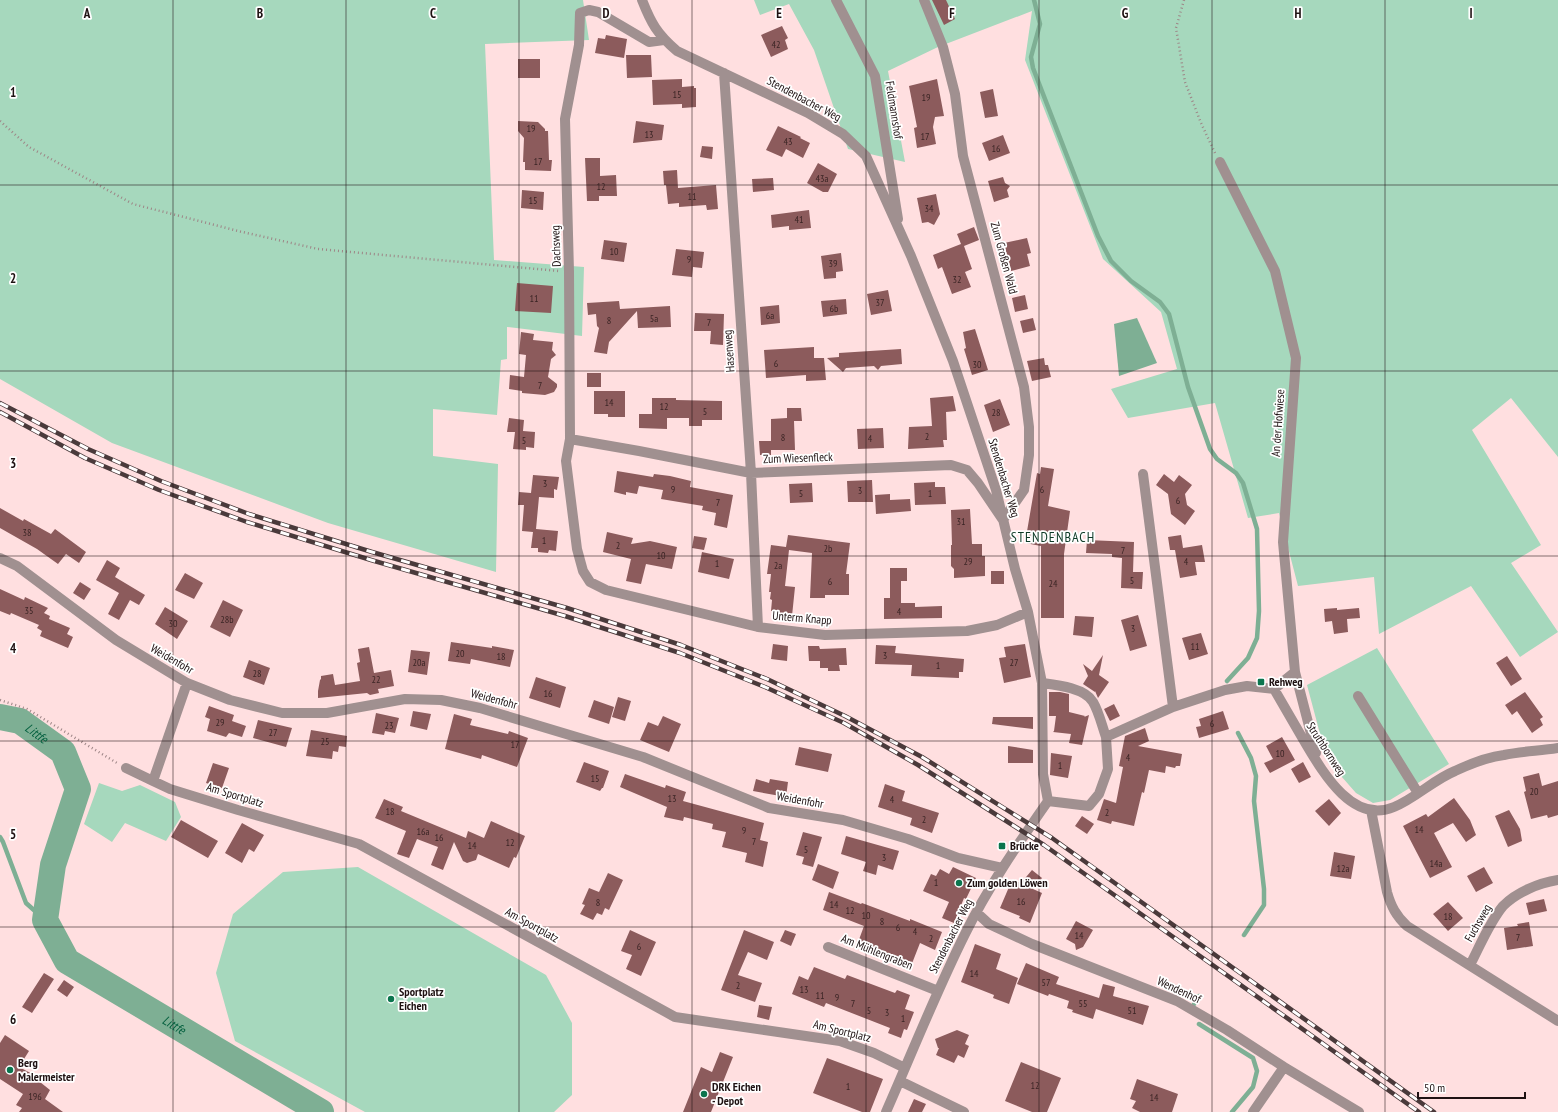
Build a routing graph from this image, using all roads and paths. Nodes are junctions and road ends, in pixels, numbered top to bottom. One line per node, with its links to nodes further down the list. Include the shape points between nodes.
1 (642, 0): 5 (street, Stendenbacher Weg, via 652,25)
2 (836, 0): 9 (street, Feldmannshof, via 875,76)
3 (924, 0): 14 (street, Zum Großen Wald, via 943,46 955,94 963,156 1024,387 1029,427 1029,455 1024,490)
4 (1184, 0): 8 (path, via 1176,28 1185,82)
5 (664, 40): 6 (street, Stendenbacher Weg, via 677,51); 10 (street, Dachsweg, via 650,42 598,12 589,10 580,13 579,46 565,119)
6 (724, 73): 9 (street, Stendenbacher Weg, via 808,113 843,134 866,156); 12 (street, Hasenweg)
7 (0, 121): 10 (path, via 29,147 141,206 318,249)
8 (1220, 162): 19 (street, An der Hofwiese, via 1275,271 1296,358 1283,542)
9 (901, 233): 14 (street, Stendenbacher Weg, via 953,361)
10 (569, 272): 11 (street, Dachsweg)
11 (570, 439): 12 (street, Zum Wiesenfleck); 16 (street, Dachsweg, via 566,461 577,549)
12 (751, 473): 14 (street, Zum Wiesenfleck, via 951,465 967,470); 18 (street, Hasenweg)
13 (1143, 474): 25 (street)
14 (1004, 520): 17 (street, Stendenbacher Weg)
15 (0, 558): 20 (street, Weidenfohr, via 17,566 116,640)
16 (583, 571): 18 (street, Unterm Knapp, via 590,582 606,590)
17 (1028, 612): 18 (street, Unterm Knapp, via 996,625 967,631 825,635); 21 (street, Stendenbacher Weg)
18 (758, 627)
19 (1295, 672): 22 (street); 28 (street, An der Hofwiese)
20 (188, 683): 30 (street); 34 (street, Weidenfohr, via 230,700 282,713 327,713 405,700 441,700 480,708 643,757 770,808 843,820 908,839 958,858)
21 (1042, 683): 26 (street, via 1064,686 1085,693 1093,701); 32 (street, Stendenbacher Weg, via 1043,774)
22 (1274, 689): 25 (street, via 1247,686 1225,690); 28 (street, Struthbornweg)
23 (1358, 696): 31 (street)
24 (0, 700): 29 (path, via 27,709)
25 (1173, 707): 26 (street)
26 (1106, 737): 32 (street, via 1108,769 1100,794 1089,806)
27 (1558, 748): 31 (street, via 1503,755 1478,762 1453,772)
28 (1318, 764): 33 (street, Struthbornweg, via 1346,797)
29 (126, 768): 30 (street, Am Sportplatz)
30 (153, 782): 42 (street, Am Sportplatz, via 238,810 359,844 675,1017 840,1042 874,1053)
31 (1418, 793): 33 (street, via 1394,807)
32 (1048, 800): 34 (street, Stendenbacher Weg)
33 (1371, 810): 38 (street, via 1387,892 1395,912 1407,926)
34 (1002, 868): 36 (street, Stendenbacher Weg)
35 (1558, 880): 38 (street, Fuchsweg, via 1530,888 1504,906 1490,926)
36 (977, 913): 39 (street, Stendenbacher Weg); 41 (street, Wendenhof, via 989,924 1032,944 1177,1001)
37 (828, 947): 39 (street, Am Mühlengraben)
38 (1470, 965): 40 (street)
39 (938, 991): 42 (street, Stendenbacher Weg)
40 (1558, 1021)
41 (1284, 1067): 46 (street); 47 (street, Wendenhof)
42 (905, 1068): 43 (street, Stendenbacher Weg)
43 (900, 1081): 44 (street, Stendenbacher Weg); 45 (street)
44 (886, 1112)
45 (964, 1112)
46 (1253, 1112)
47 (1359, 1112)

